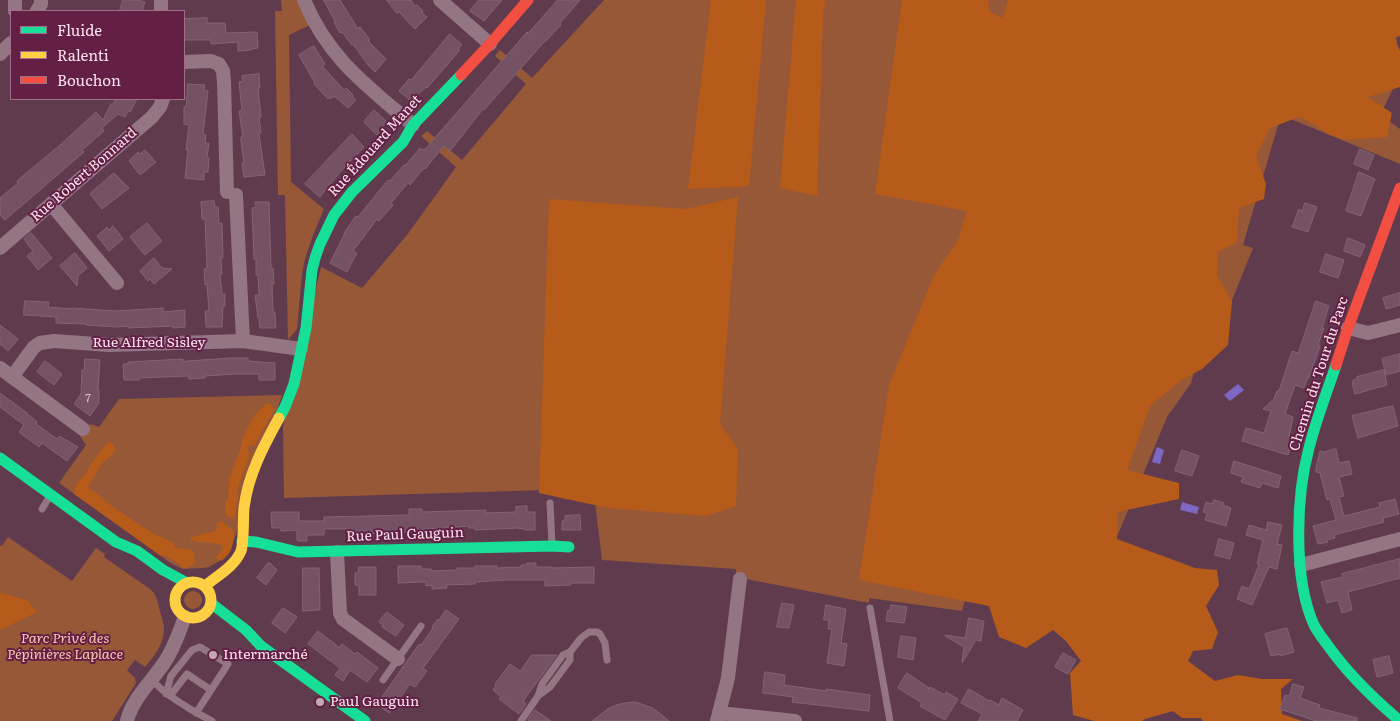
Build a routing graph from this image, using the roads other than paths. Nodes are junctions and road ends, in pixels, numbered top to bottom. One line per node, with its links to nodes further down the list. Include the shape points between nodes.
1 (304, 0): 7 (street, via 320,31 344,65)
2 (440, 0): 4 (street)
3 (528, 0): 4 (street, Rue Édouard Manet)
4 (490, 44): 7 (street, Rue Édouard Manet)
5 (185, 62): 14 (street, via 211,61 219,64 222,71)
6 (163, 100): 9 (street, Rue Robert Bonnard, via 152,117)
7 (413, 126): 15 (street, Rue Édouard Manet, via 403,142 342,204 326,229 312,270)
8 (1400, 188): 13 (street, Chemin du Tour du Parc)
9 (51, 204): 10 (street, Rue Robert Bonnard); 11 (street)
10 (0, 248)
11 (117, 283)
12 (1400, 325): 13 (street, via 1368,333)
13 (1348, 328): 29 (street, Chemin du Tour du Parc, via 1304,468)
14 (243, 341): 15 (street, Rue Alfred Sisley); 17 (street, Rue Alfred Sisley, via 108,345 45,342 34,347)
15 (301, 349): 24 (street, Rue Édouard Manet, via 289,398 250,479)
16 (0, 368): 17 (street)
17 (12, 377): 18 (street)
18 (83, 429)
19 (0, 458): 20 (street)
20 (51, 495): 22 (lane); 25 (street)
21 (550, 503): 26 (lane)
22 (42, 508)
23 (1400, 539): 29 (street)
24 (242, 541): 28 (street, Rue Paul Gauguin, via 298,552); 33 (street, Rue Édouard Manet, via 242,550 237,558)
25 (116, 542): 30 (street); 32 (street, via 137,551)
26 (552, 546): 27 (street, Rue Paul Gauguin); 28 (street, Rue Paul Gauguin)
27 (569, 546)
28 (337, 552): 41 (street, via 342,617)
29 (1301, 564): 55 (street, Chemin du Tour du Parc, via 1306,603 1318,631 1365,690)
30 (156, 579)
31 (740, 579): 48 (street, via 728,678)
32 (187, 583): 33 (street); 35 (street, via 176,593)
33 (205, 586): 36 (street, via 211,594)
34 (167, 590): 35 (street)
35 (175, 604): 38 (street, via 180,614)
36 (212, 604): 38 (street, via 205,615); 40 (street)
37 (870, 608): 54 (lane)
38 (192, 617): 40 (street, via 218,624); 43 (street)
39 (421, 626): 41 (lane)
40 (261, 646): 51 (street)
41 (398, 659): 44 (lane)
42 (607, 660): 52 (lane, via 600,634 589,632 563,655)
43 (151, 680): 46 (lane); 49 (street)
44 (383, 680)
45 (211, 690): 46 (lane, via 187,674); 46 (lane, via 228,664 200,647 192,650 170,676); 47 (lane)
46 (168, 695): 47 (lane)
47 (196, 713): 50 (lane)
48 (718, 717): 53 (street)
49 (127, 721)
50 (212, 721)
51 (365, 721)
52 (521, 721)
53 (794, 721)
54 (890, 721)
55 (1400, 721)

